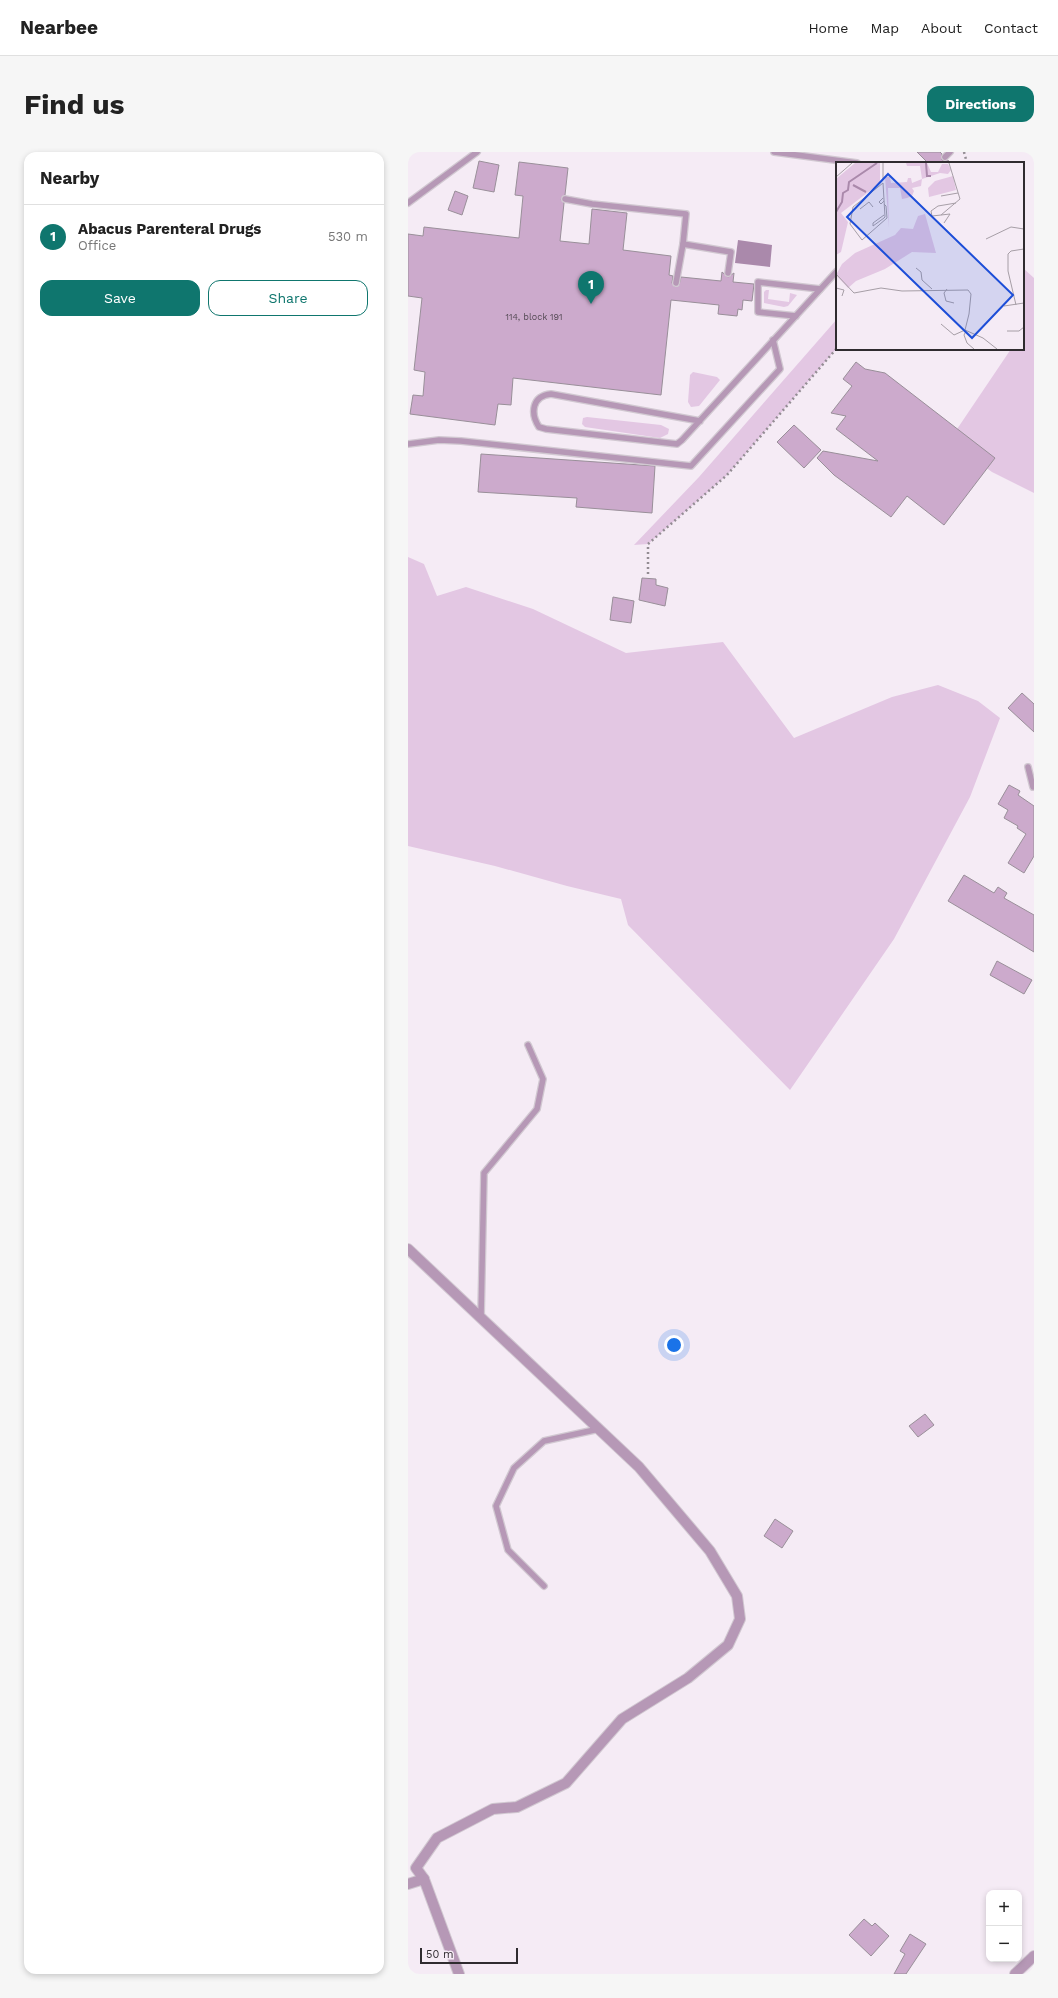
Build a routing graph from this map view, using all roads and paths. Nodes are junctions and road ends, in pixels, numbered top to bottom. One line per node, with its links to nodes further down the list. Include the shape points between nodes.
1 (477, 152): 9 (lane)
2 (774, 152): 6 (lane)
3 (950, 152): 5 (lane)
4 (964, 152): 7 (path)
5 (945, 157)
6 (849, 162)
7 (967, 162)
8 (565, 199): 10 (lane, via 686,214)
9 (408, 203)
10 (683, 244): 11 (lane, via 731,252); 13 (lane)
11 (728, 273)
12 (836, 273): 14 (lane)
13 (676, 283)
14 (820, 290): 15 (lane); 15 (lane, via 758,282 758,312)
15 (796, 316): 16 (lane)
16 (773, 340): 18 (lane); 19 (lane, via 780,368 691,466 461,441 439,440)
17 (836, 349): 20 (path, via 727,475 648,544)
18 (700, 421): 18 (lane, via 677,444 546,429 539,427 533,416 536,401 542,395 551,394)
19 (408, 444)
20 (648, 574)
21 (1028, 767): 22 (lane)
22 (1034, 787)
23 (528, 1045): 25 (lane, via 543,1079 537,1109 484,1173)
24 (408, 1249): 25 (street)
25 (481, 1317): 26 (street)
26 (599, 1429): 27 (lane, via 544,1441 514,1468 496,1506 508,1550); 28 (street, via 639,1467 710,1551 737,1596 740,1619 728,1645 688,1678 622,1719 566,1783 517,1807 493,1809 437,1838)
27 (544, 1586)
28 (412, 1866): 29 (street)
29 (424, 1879): 30 (street); 32 (street)
30 (408, 1884)
31 (1034, 1956): 33 (street)
32 (459, 1974)
33 (1015, 1974)

